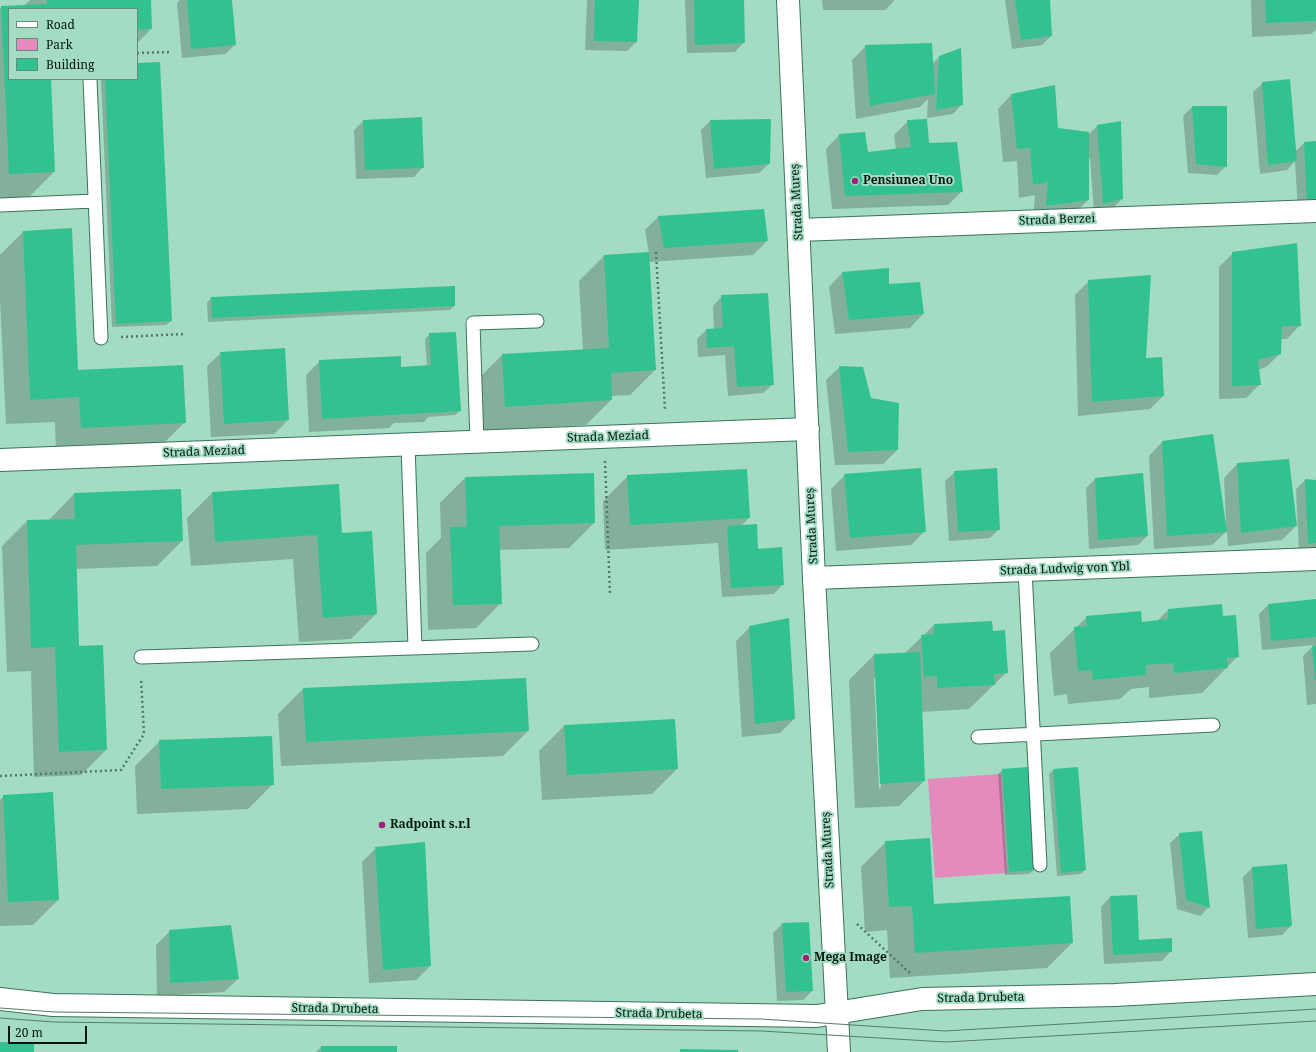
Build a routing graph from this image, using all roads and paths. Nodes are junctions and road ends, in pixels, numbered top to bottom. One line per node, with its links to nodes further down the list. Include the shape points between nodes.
1 (788, 0): 8 (street, Strada Mureș)
2 (172, 52): 3 (path)
3 (138, 53)
4 (90, 80): 5 (lane)
5 (95, 201): 6 (lane); 12 (lane)
6 (0, 205)
7 (1316, 211): 8 (street, Strada Berzei)
8 (799, 230): 13 (street, Strada Mureș)
9 (656, 252): 14 (path)
10 (537, 321): 16 (lane, via 473,323)
11 (184, 334): 12 (path)
12 (101, 338)
13 (808, 430): 14 (street, Strada Meziad); 21 (street, Strada Mureș)
14 (666, 435): 15 (street, Strada Meziad)
15 (604, 437): 16 (street, Strada Meziad); 22 (path)
16 (477, 442): 17 (street, Strada Meziad)
17 (408, 445): 18 (street, Strada Meziad); 24 (lane)
18 (0, 460)
19 (1316, 559): 20 (street, Strada Ludwig von Ybl)
20 (1025, 570): 21 (street, Strada Ludwig von Ybl); 27 (lane)
21 (814, 578): 35 (street, Strada Mureș)
22 (610, 595)
23 (532, 644): 24 (lane)
24 (415, 648): 25 (lane)
25 (141, 657): 29 (path, via 144,734 121,770)
26 (1213, 725): 27 (lane)
27 (1034, 734): 28 (lane); 30 (lane)
28 (978, 737)
29 (0, 776)
30 (1040, 865)
31 (855, 922): 32 (path)
32 (916, 978)
33 (1316, 984): 35 (street, Strada Drubeta, via 1115,995 922,999)
34 (0, 999): 35 (street, Strada Drubeta, via 53,1005 817,1016)
35 (837, 1013): 36 (street, Strada Mureș)
36 (839, 1052)

